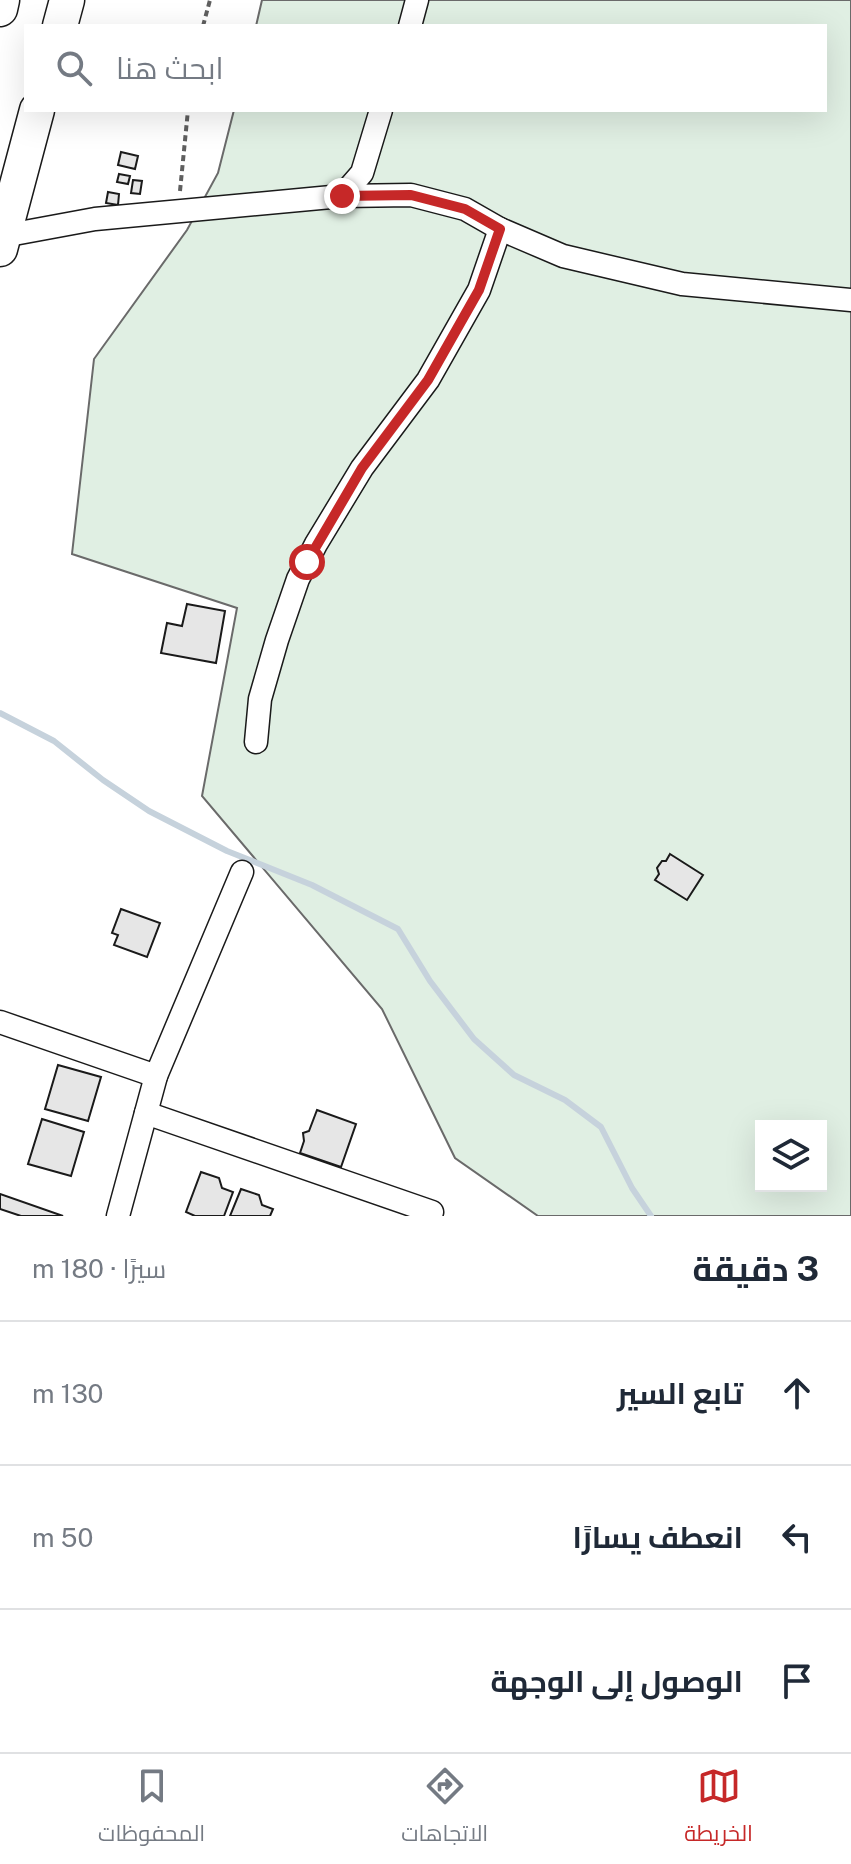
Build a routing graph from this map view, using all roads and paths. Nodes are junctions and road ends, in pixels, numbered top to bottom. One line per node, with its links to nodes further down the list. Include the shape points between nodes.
1 (2, 0): 5 (highway)
2 (67, 0): 6 (highway)
3 (210, 0): 7 (path)
4 (417, 0): 8 (street)
5 (0, 9)
6 (61, 24)
7 (204, 24)
8 (411, 24)
9 (36, 112): 15 (highway)
10 (188, 112): 13 (path)
11 (380, 112): 12 (street, via 362,173)
12 (342, 196): 13 (street); 14 (street, via 411,195 465,209)
13 (178, 212): 15 (street, via 95,219)
14 (500, 229): 16 (street, via 563,256 682,284); 17 (street, via 479,290 428,380 362,468 298,579 260,699)
15 (2, 242)
16 (851, 300)
17 (256, 742)
18 (242, 872): 20 (street)
19 (0, 1022): 20 (street)
20 (156, 1076): 21 (street)
21 (146, 1113): 22 (street); 23 (street)
22 (432, 1212)
23 (118, 1216)

